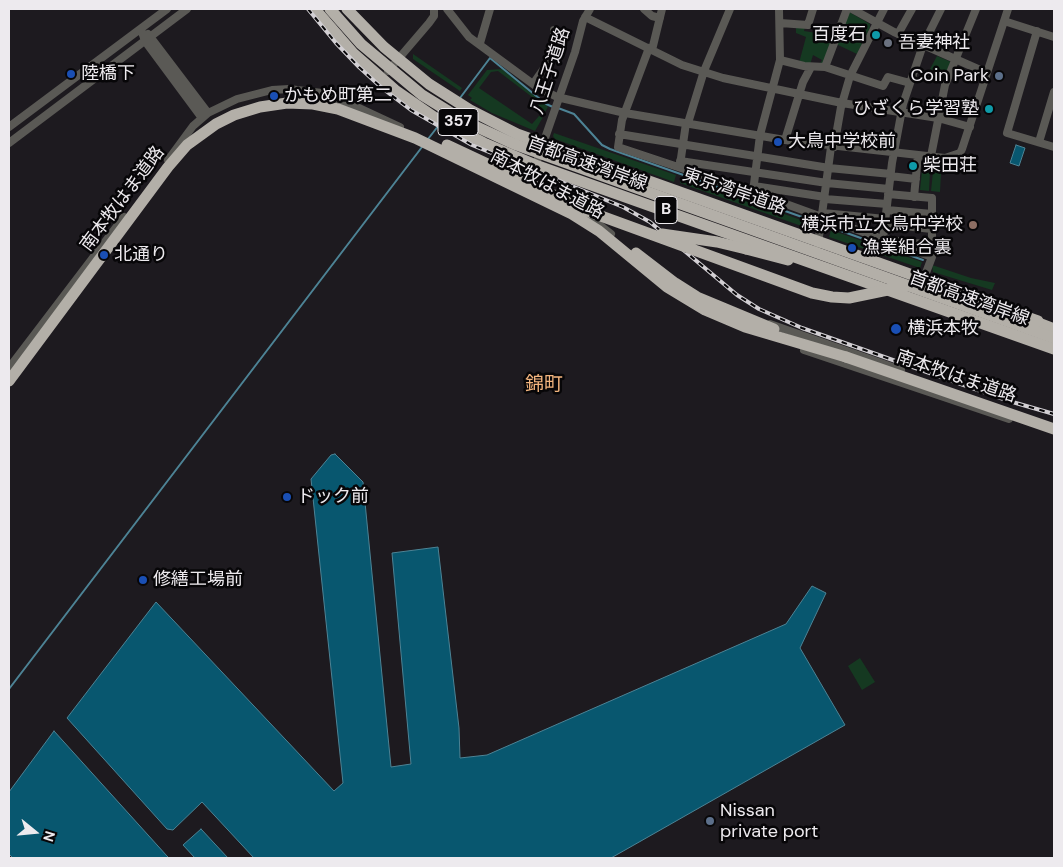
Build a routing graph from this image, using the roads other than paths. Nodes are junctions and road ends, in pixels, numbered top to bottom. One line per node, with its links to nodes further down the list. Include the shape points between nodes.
1 (167, 9): 28 (street)
2 (186, 9): 33 (street)
3 (315, 9): 96 (highway, 首都高速湾岸線 / B, via 373,72 415,105 458,131 538,166)
4 (322, 9): 22 (highway, 東京湾岸道路 / 357)
5 (347, 9): 37 (highway, 東京湾岸道路 / 357)
6 (434, 9): 37 (street, via 435,14 429,23)
7 (448, 9): 34 (street, via 465,34)
8 (490, 9): 34 (street)
9 (590, 9): 23 (street, 八王子道路)
10 (644, 9): 24 (street)
11 (662, 9): 24 (street)
12 (730, 9): 43 (street)
13 (779, 9): 26 (street)
14 (813, 9): 26 (street, via 808,25)
15 (847, 9): 41 (street)
16 (852, 9): 27 (street)
17 (884, 9): 27 (street)
18 (912, 9): 31 (street)
19 (941, 9): 35 (street)
20 (976, 9): 38 (street)
21 (1008, 9): 25 (street)
22 (331, 15): 42 (highway, 東京湾岸道路 / 357); 100 (highway, 首都高速湾岸線 / B, bridge, via 402,81 442,108 505,140 569,166)
23 (585, 17): 36 (street); 52 (street, 八王子道路)
24 (660, 18): 36 (street)
25 (1004, 21): 30 (street); 44 (street)
26 (780, 23): 39 (street)
27 (876, 23): 31 (street); 45 (street)
28 (140, 28): 33 (street); 59 (street)
29 (554, 30): 47 (street, via 554,54)
30 (1037, 32): 32 (street); 64 (street, via 1007,133)
31 (898, 34): 35 (street)
32 (1054, 37)
33 (148, 39): 56 (street); 65 (street)
34 (480, 43): 47 (street)
35 (923, 45): 38 (street); 46 (street)
36 (651, 49): 43 (street, via 682,65); 53 (street)
37 (398, 59): 42 (street); 66 (highway, 東京湾岸道路 / 357, via 470,110)
38 (956, 59): 44 (street); 57 (street, via 944,85)
39 (780, 60): 40 (street); 48 (street)
40 (811, 67): 41 (street); 50 (street)
41 (825, 67): 45 (street)
42 (388, 71): 74 (highway, 東京湾岸道路 / 357, via 420,97 465,126)
43 (704, 71): 48 (street, via 723,78); 58 (street)
44 (987, 73): 60 (street)
45 (850, 76): 46 (street, via 883,86 888,77); 51 (street)
46 (910, 83): 54 (street)
47 (533, 84): 52 (street)
48 (773, 87): 50 (street); 62 (street)
49 (1054, 92): 64 (street)
50 (800, 93): 51 (street); 63 (street)
51 (842, 103): 54 (street); 68 (street)
52 (556, 104): 53 (street); 66 (street, 八王子道路)
53 (625, 113): 58 (street); 61 (street)
54 (901, 113): 57 (street); 70 (street)
55 (363, 114): 99 (highway, bridge, via 435,139 614,222 812,292 849,298 907,286 935,287); 103 (highway, 南本牧はま道路, bridge, via 584,217 708,303); 105 (highway, 南本牧はま道路, bridge, via 314,102 278,102 233,113 197,134 160,174)
56 (205, 115): 98 (street, via 237,99 272,90 305,90 339,99 594,220); 104 (street, via 183,139)
57 (938, 118): 60 (street); 72 (street)
58 (687, 123): 62 (street); 67 (street)
59 (9, 127)
60 (970, 127): 72 (street, via 960,153 945,158)
61 (619, 134): 67 (street); 75 (street, via 618,147)
62 (760, 136): 63 (street); 73 (street)
63 (785, 140): 68 (street)
64 (1039, 142): 69 (street)
65 (9, 143)
66 (542, 144): 74 (street, 八王子道路); 92 (highway, 東京湾岸道路 / 357)
67 (682, 145): 73 (street); 75 (street)
68 (832, 147): 70 (street); 76 (street)
69 (1054, 147)
70 (894, 153): 71 (street); 78 (street)
71 (918, 155): 72 (street); 79 (street)
72 (931, 156)
73 (757, 157): 76 (street); 77 (street)
74 (537, 161): 95 (highway, 東京湾岸道路 / 357)
75 (680, 164): 77 (street); 82 (street)
76 (829, 168): 78 (street); 81 (street)
77 (755, 172): 81 (street); 82 (street)
78 (890, 175): 79 (street); 83 (street)
79 (916, 179): 84 (street)
80 (504, 181): 96 (highway, bridge, via 644,230 717,242); 103 (highway, 南本牧はま道路, bridge, via 586,222 661,283 699,307 745,327); 106 (highway, 南本牧はま道路, bridge, via 395,130 330,107 278,104 234,115 198,136 175,158)
81 (827, 183): 83 (street); 85 (street)
82 (753, 189): 85 (street); 88 (street)
83 (889, 192): 84 (street); 86 (street)
84 (914, 197): 87 (street, via 932,198)
85 (825, 198): 86 (street); 88 (street)
86 (887, 207): 87 (street); 89 (street)
87 (932, 214): 90 (street)
88 (823, 215): 89 (street); 91 (street); 92 (street)
89 (885, 222): 90 (street); 91 (street)
90 (932, 229): 93 (street)
91 (883, 239): 93 (street); 94 (street)
92 (819, 240): 95 (street); 97 (highway, 東京湾岸道路 / 357)
93 (932, 245): 94 (street)
94 (932, 257): 97 (street)
95 (815, 258): 101 (highway, 東京湾岸道路 / 357)
96 (831, 268): 102 (highway, 首都高速湾岸線 / B, bridge)
97 (924, 278): 99 (highway, 東京湾岸道路 / 357)
98 (672, 290): 107 (street, via 830,344); 107 (street, via 681,300 700,311 733,325 961,404)
99 (1054, 328)
100 (1054, 338)
101 (1054, 344)
102 (1054, 349)
103 (846, 357): 107 (highway, 南本牧はま道路)
104 (9, 368)
105 (9, 376)
106 (9, 381)
107 (1054, 429)

